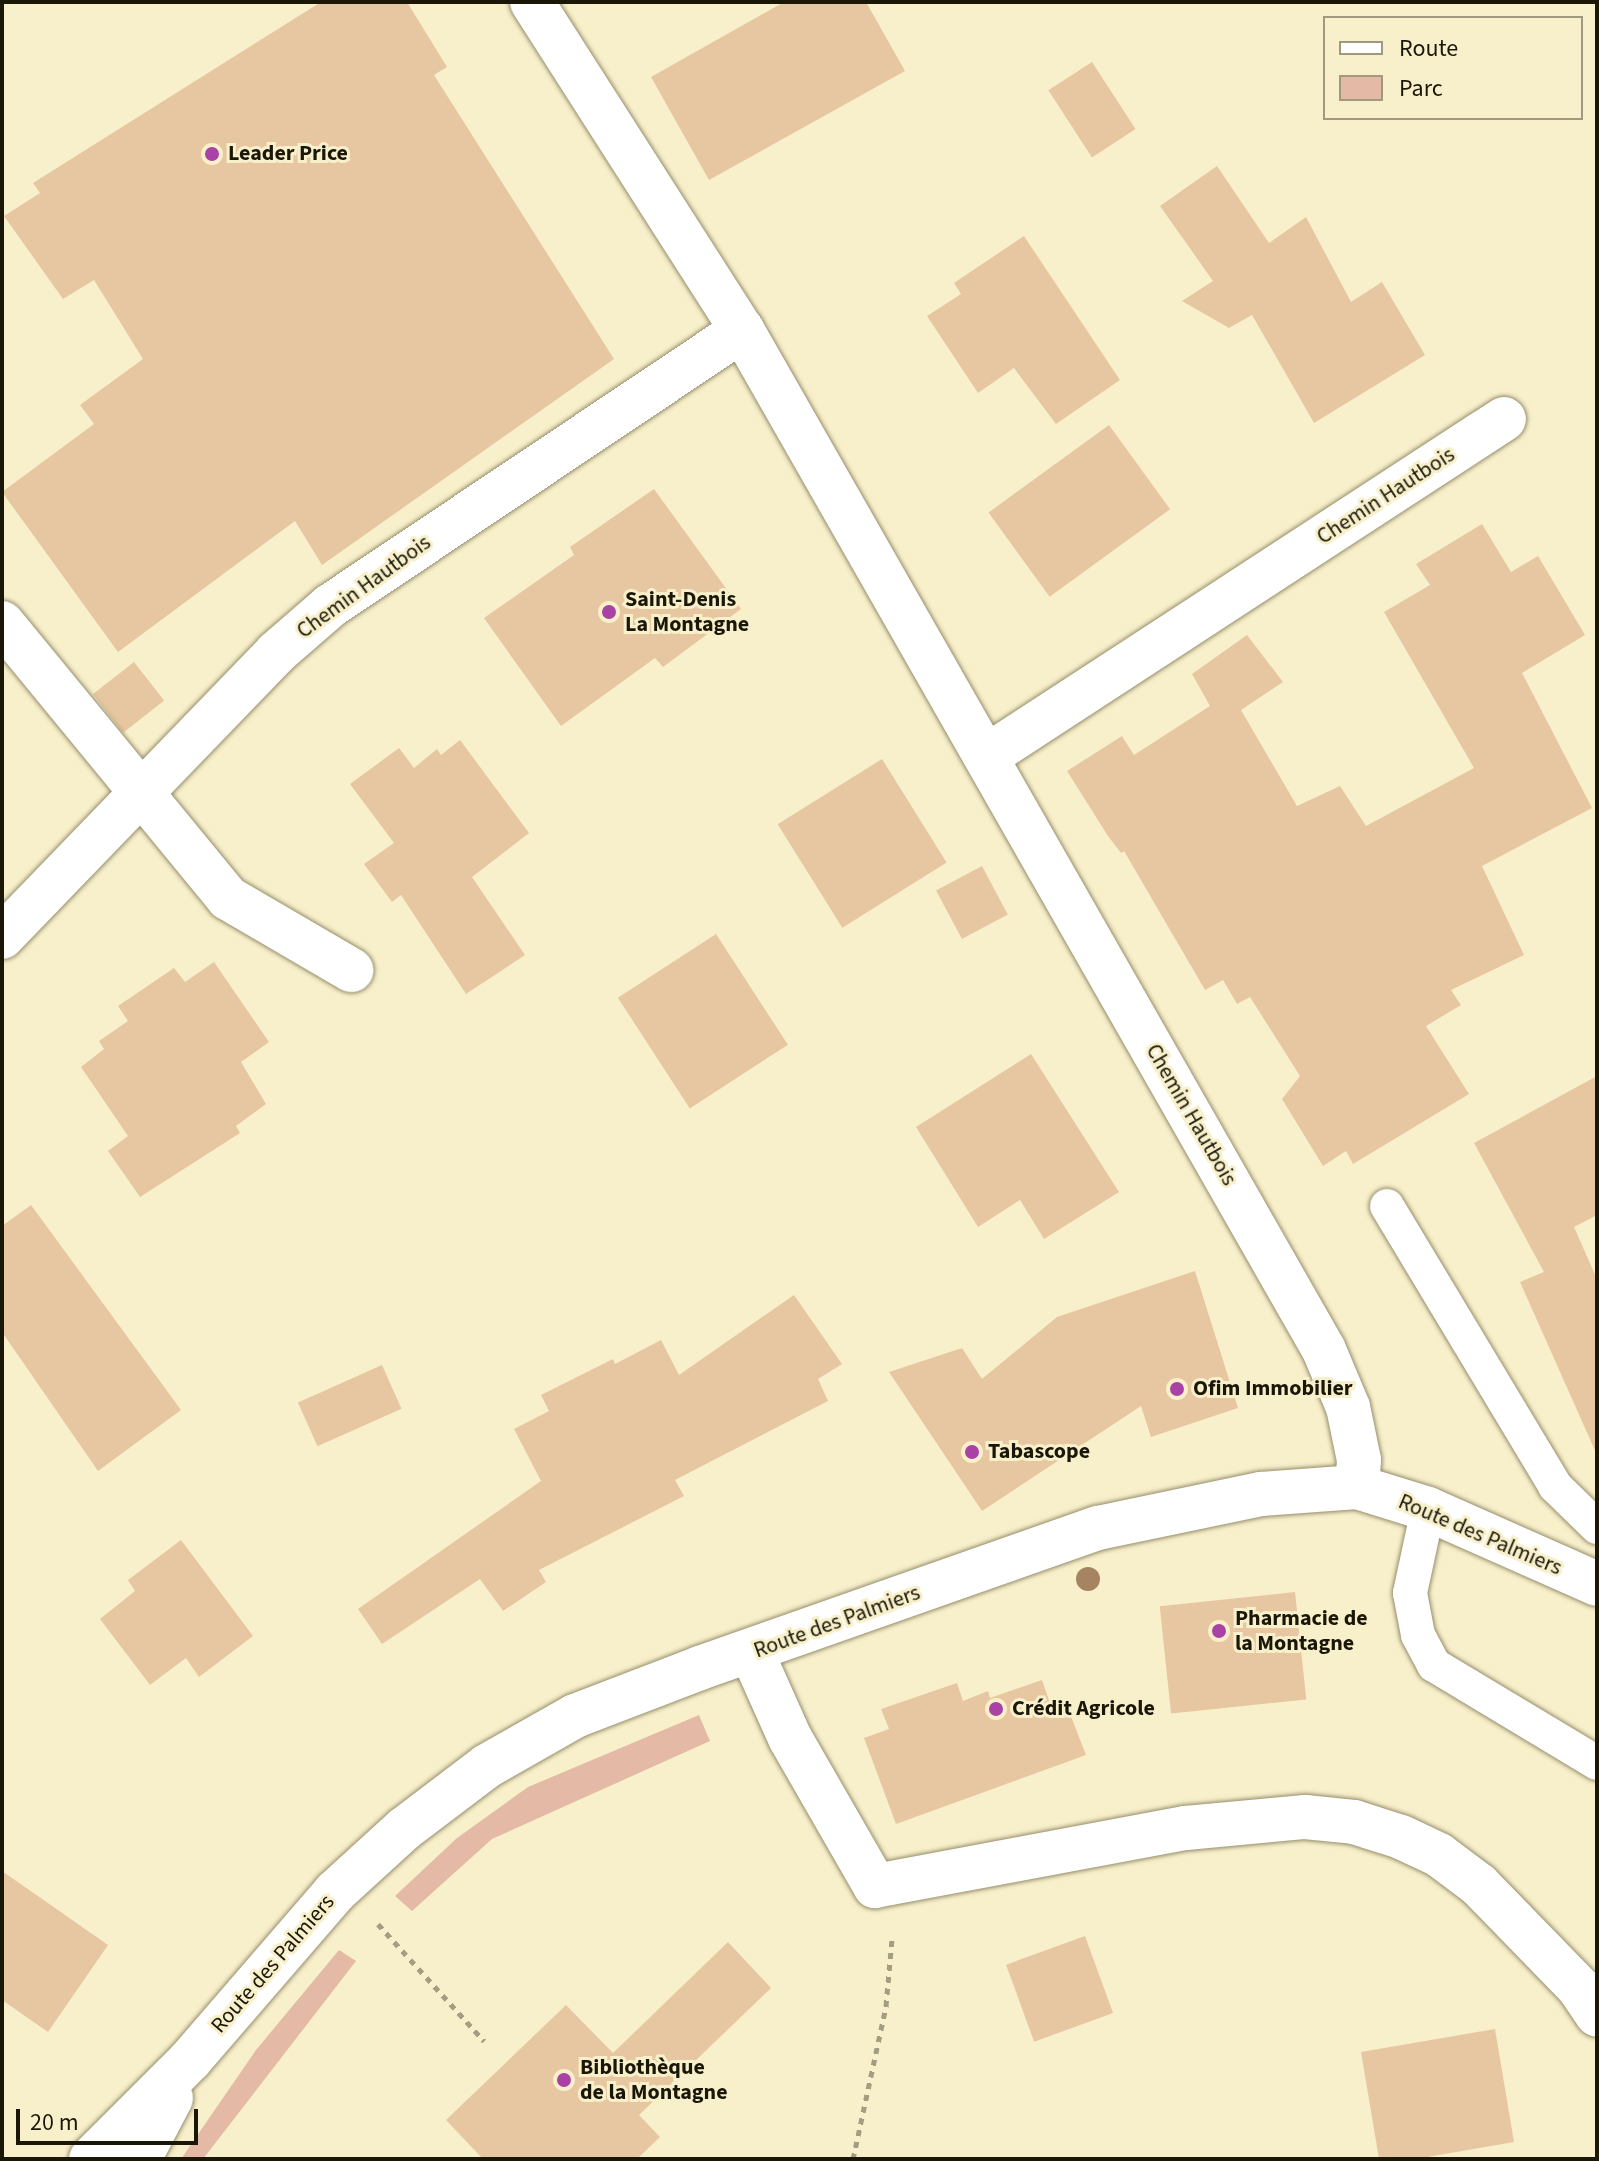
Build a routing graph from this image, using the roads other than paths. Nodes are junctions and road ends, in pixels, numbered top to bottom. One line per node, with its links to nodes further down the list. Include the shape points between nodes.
1 (532, 2): 2 (street, Chemin Hautbois)
2 (742, 330): 5 (street, Chemin Hautbois); 6 (street, Chemin Hautbois, via 330,606 276,653)
3 (1504, 419): 5 (street, Chemin Hautbois)
4 (2, 623): 6 (street)
5 (987, 756): 10 (street, Chemin Hautbois, via 1324,1350 1348,1407 1359,1460)
6 (139, 793): 7 (street, Chemin Hautbois); 8 (street, via 228,898)
7 (2, 937)
8 (351, 970)
9 (1387, 1206): 12 (lane, via 1555,1486)
10 (1357, 1487): 11 (street, Route des Palmiers); 14 (street, Route des Palmiers, via 1261,1494 1098,1528)
11 (1428, 1509): 13 (street, Route des Palmiers); 15 (lane, via 1410,1593 1418,1635 1434,1665)
12 (1597, 1527)
13 (1597, 1584)
14 (752, 1653): 16 (street, via 790,1738 875,1886 1186,1828 1305,1817 1354,1822 1439,1855 1479,1885 1579,1988); 17 (street, Route des Palmiers, via 575,1716 504,1756 404,1829 342,1885)
15 (1597, 1763)
16 (1597, 2015)
17 (190, 2060): 18 (street, Route des Palmiers); 19 (street, Route des Palmiers)
18 (91, 2159)
19 (139, 2159)

